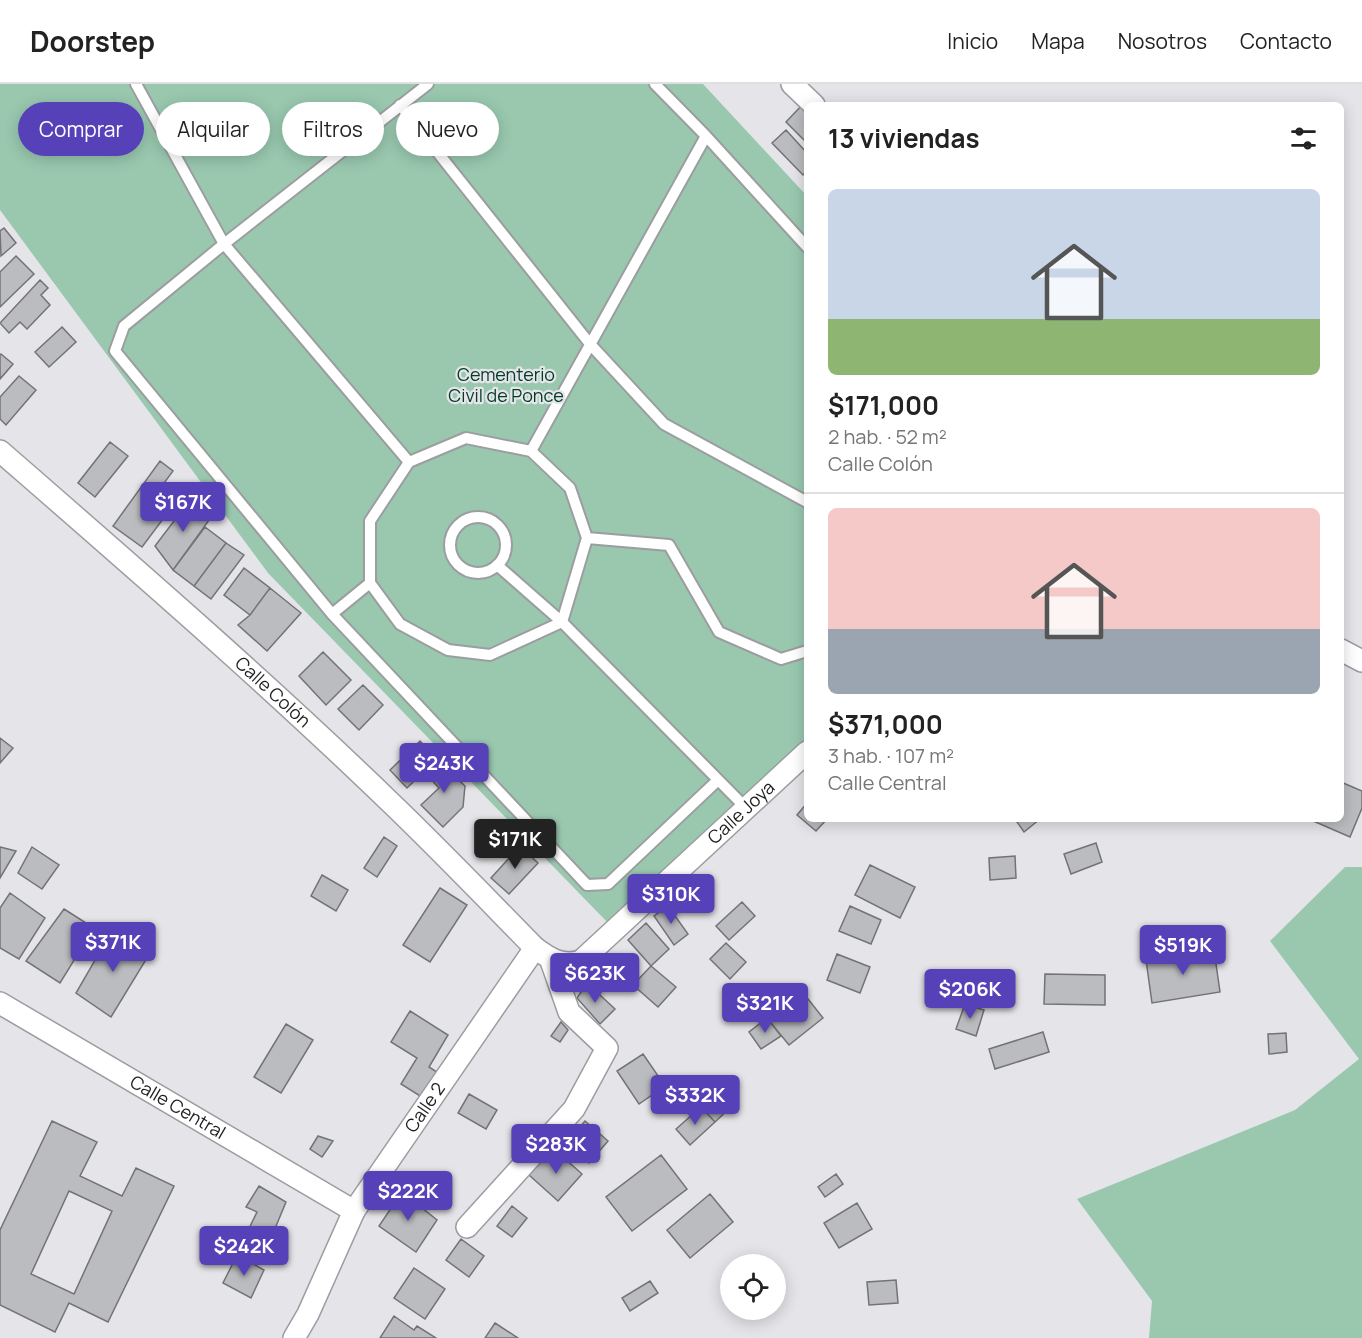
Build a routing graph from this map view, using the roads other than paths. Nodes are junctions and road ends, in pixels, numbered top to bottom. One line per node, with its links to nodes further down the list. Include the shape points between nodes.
1 (136, 84): 10 (lane)
2 (428, 84): 5 (lane)
3 (655, 84): 8 (lane)
4 (792, 84): 6 (street)
5 (404, 102)
6 (811, 102)
7 (396, 108): 10 (lane)
8 (706, 136): 11 (lane); 12 (lane)
9 (441, 156): 12 (lane)
10 (224, 244): 15 (lane); 20 (lane, via 124,326 115,351)
11 (804, 244)
12 (590, 344): 14 (lane); 16 (lane, via 664,424)
13 (0, 451): 28 (street, Calle Colón, via 254,674)
14 (531, 451): 15 (lane, via 466,438); 17 (lane, via 570,488)
15 (409, 462): 19 (lane, via 370,521)
16 (804, 500)
17 (587, 538): 21 (lane); 22 (lane, via 669,544 719,632 781,659)
18 (497, 565): 18 (lane, via 505,550 498,525 473,517 458,526 450,543 455,561 462,568 480,573); 21 (lane)
19 (370, 583): 20 (lane); 21 (lane, via 400,624 448,650 490,654)
20 (332, 614): 26 (lane, via 587,885 608,884)
21 (562, 622): 26 (lane)
22 (804, 652)
23 (1344, 652): 24 (street)
24 (1362, 661)
25 (804, 755): 27 (street, Calle Joya)
26 (718, 780): 27 (lane)
27 (746, 808): 28 (street, Calle Joya, via 581,961 564,964)
28 (542, 953): 30 (street, Calle 2); 31 (street, via 569,1012 607,1048 574,1109)
29 (0, 1002): 30 (street, Calle Central)
30 (354, 1211): 32 (street, Calle 2)
31 (467, 1227)
32 (294, 1338)

